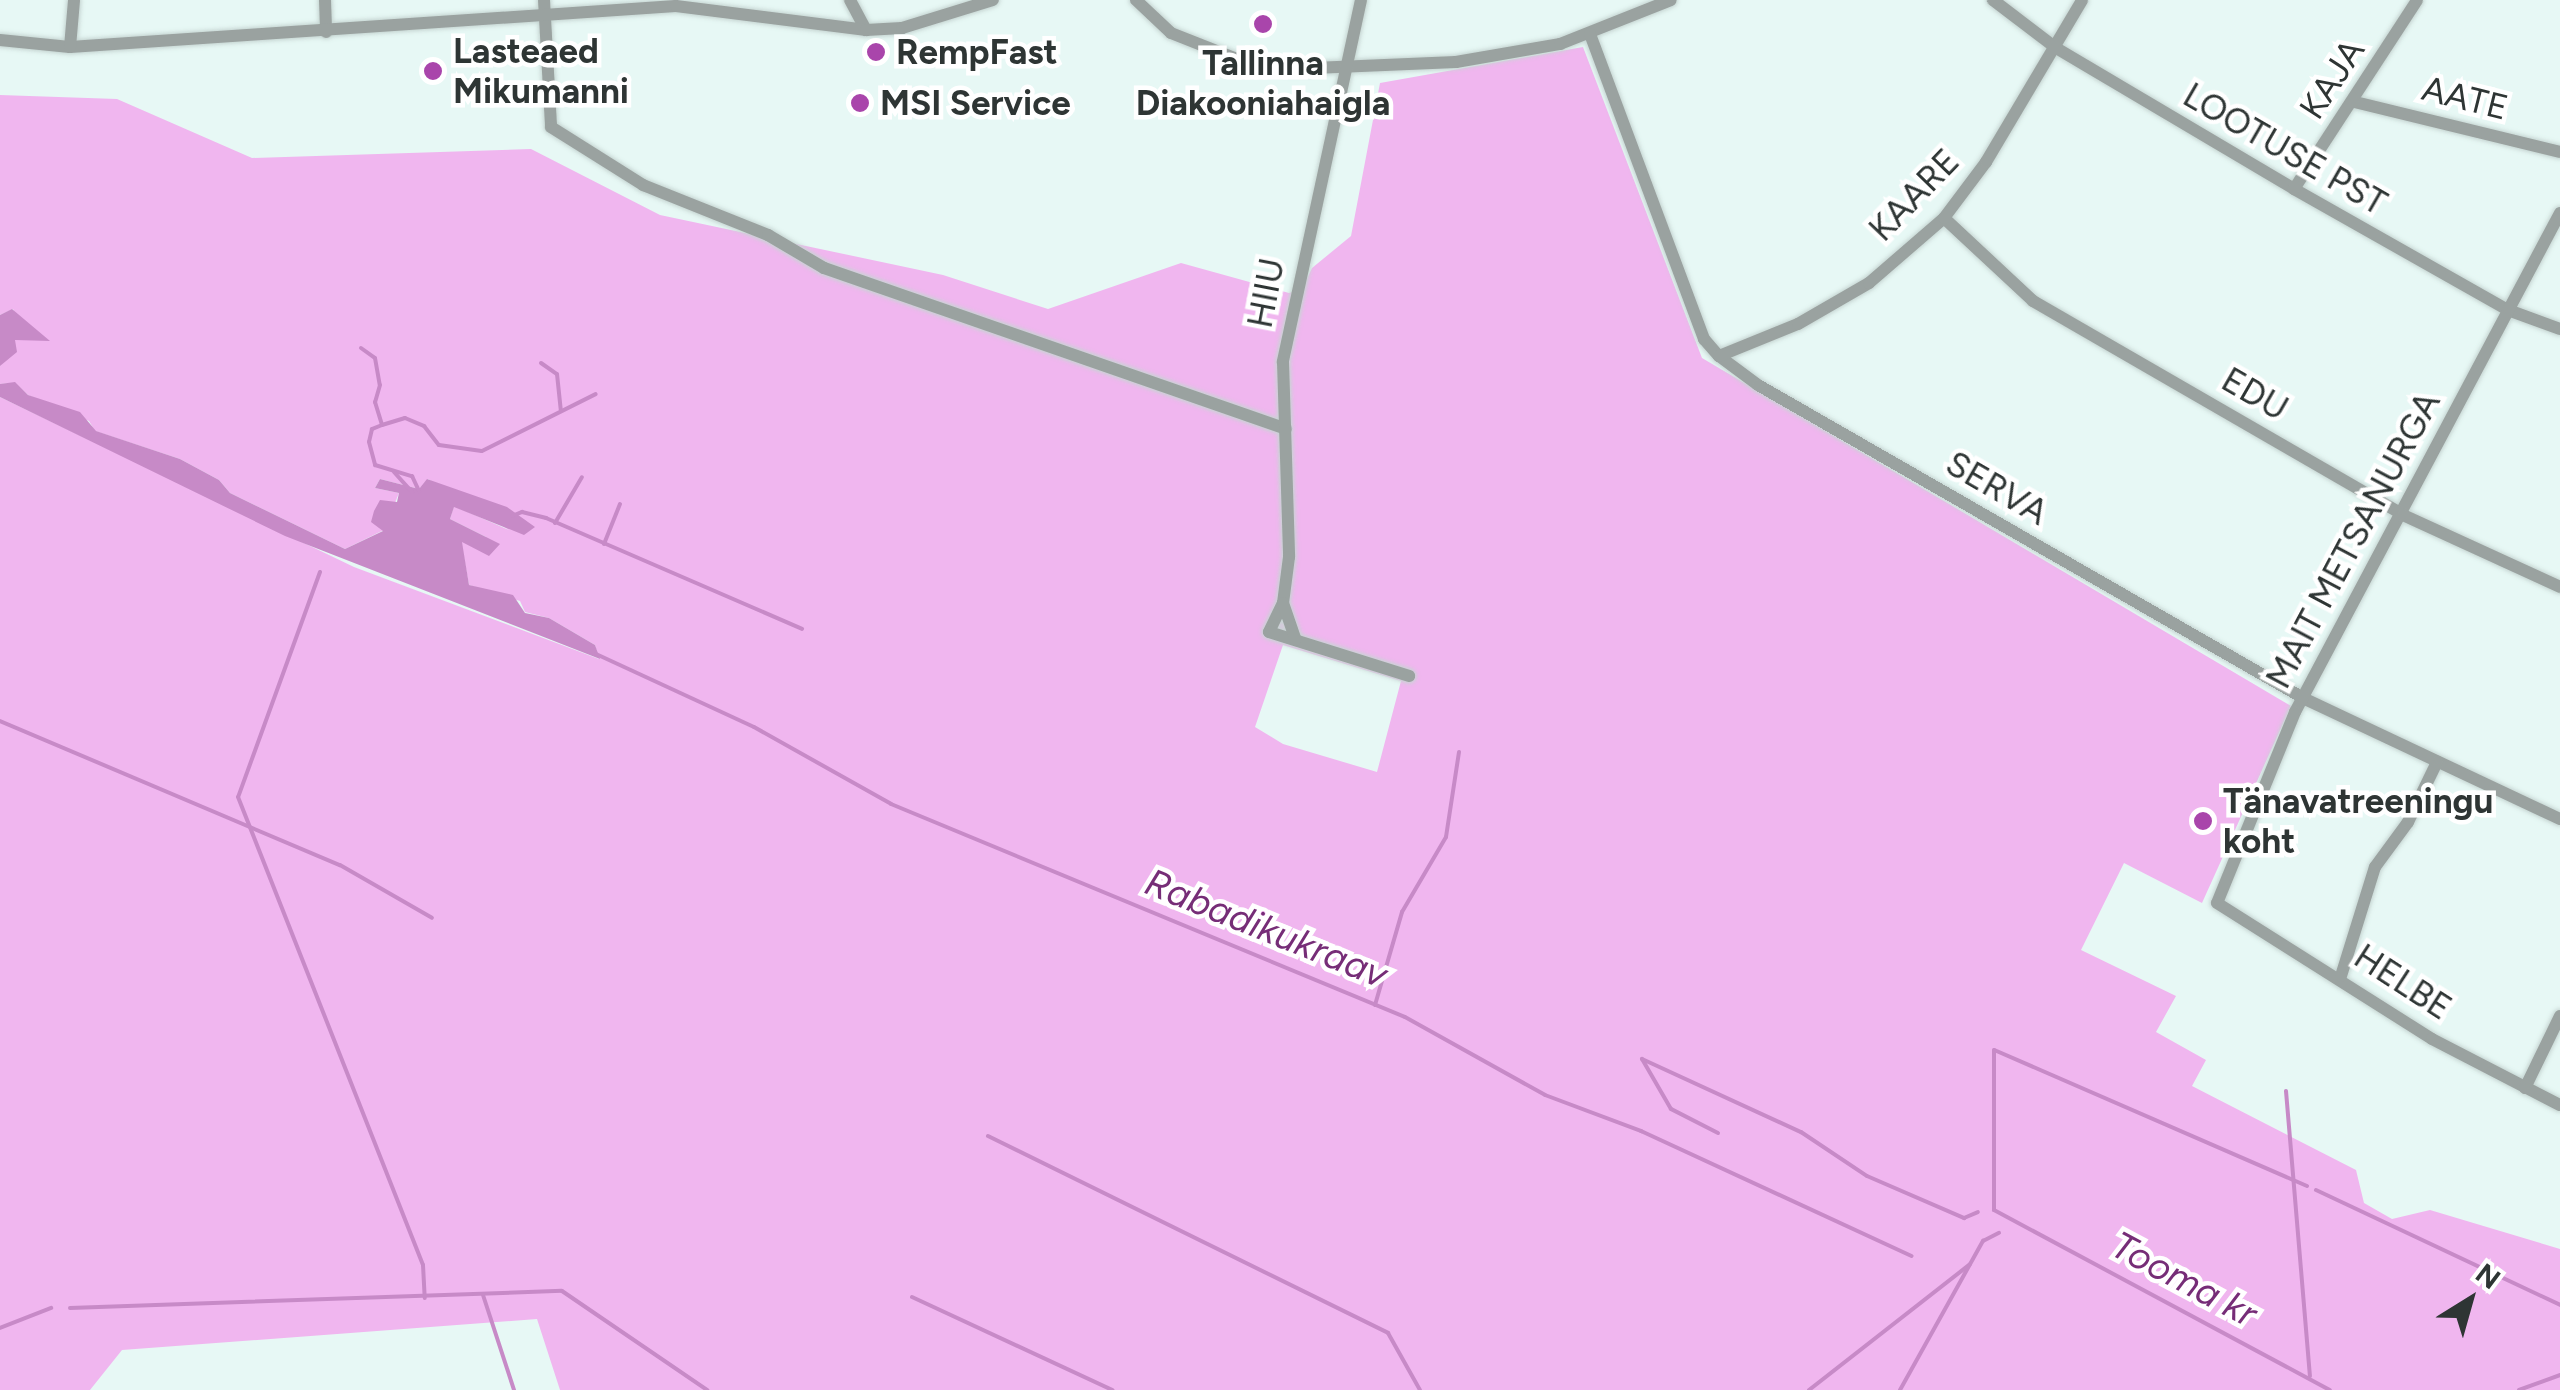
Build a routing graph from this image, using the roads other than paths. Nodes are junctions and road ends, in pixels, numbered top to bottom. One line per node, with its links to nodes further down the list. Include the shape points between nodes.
1 (74, 0): 18 (street)
2 (324, 0): 15 (street)
3 (544, 0): 13 (street)
4 (850, 0): 14 (street)
5 (993, 0): 14 (street, via 902,28)
6 (1136, 0): 20 (street, via 1171,33 1247,63)
7 (1361, 0): 20 (street, HIIU)
8 (1670, 0): 16 (street)
9 (1993, 0): 19 (street, LOOTUSE PST)
10 (2082, 0): 19 (street, KAARE)
11 (2417, 0): 21 (street, KAJA)
12 (675, 3): 13 (street); 14 (street)
13 (545, 18): 15 (street); 29 (street, via 551,126 643,185 768,236 824,268)
14 (866, 30)
15 (326, 32): 18 (street)
16 (1590, 34): 20 (street, via 1456,62); 28 (street, SERVA, via 1704,339)
17 (0, 40): 18 (street)
18 (70, 47)
19 (2056, 48): 23 (street, LOOTUSE PST); 25 (street, KAARE)
20 (1344, 65): 29 (street, HIIU, via 1283,362)
21 (2355, 102): 22 (street, AATE); 23 (street, KAJA)
22 (2560, 152)
23 (2294, 189): 26 (street, LOOTUSE PST)
24 (2560, 213): 26 (street, MAIT METSANURGA)
25 (1944, 218): 28 (street, KAARE, via 1869,283 1798,324); 30 (street, EDU, via 2033,301)
26 (2508, 310): 27 (street, LOOTUSE PST); 30 (street, MAIT METSANURGA)
27 (2560, 329)
28 (1719, 356): 35 (street, SERVA, via 1758,385)
29 (1286, 430): 32 (street, HIIU)
30 (2403, 515): 31 (street, EDU); 35 (street, MAIT METSANURGA)
31 (2560, 587)
32 (1284, 603): 33 (street, HIIU); 33 (street, HIIU, via 1269,632)
33 (1296, 640): 34 (street)
34 (1409, 676)
35 (2305, 700): 36 (street, SERVA); 38 (street, MAIT METSANURGA)
36 (2438, 762): 37 (street, SERVA); 39 (street, via 2408,822 2375,867)
37 (2560, 819)
38 (2216, 902): 39 (street, HELBE)
39 (2341, 976): 41 (street, HELBE, via 2432,1039)
40 (2560, 1016): 41 (street)
41 (2524, 1088): 42 (street, HELBE)
42 (2560, 1104)

